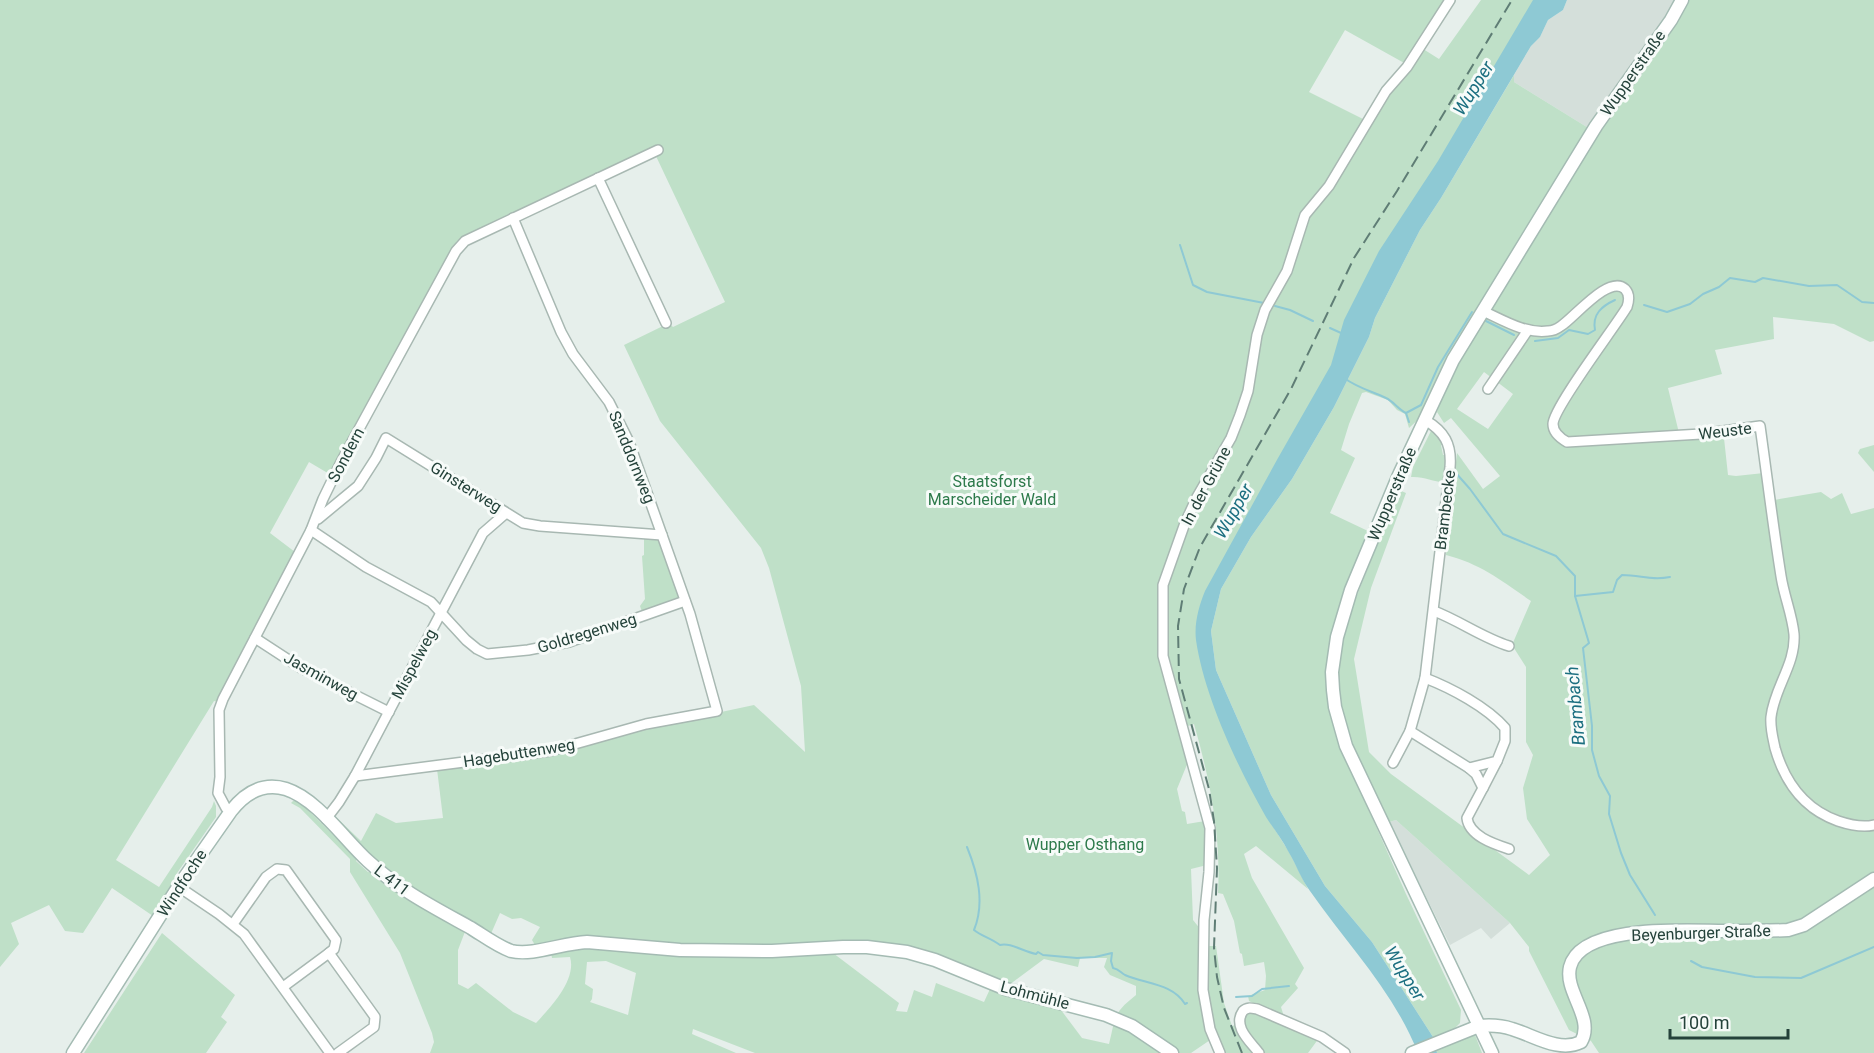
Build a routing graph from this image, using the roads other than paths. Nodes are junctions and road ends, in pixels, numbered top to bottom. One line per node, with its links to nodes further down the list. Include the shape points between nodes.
1 (1450, 0): 44 (street, In der Grüne, via 1407,67 1386,91 1329,186 1305,215 1287,271 1265,310 1248,391 1232,438 1193,506 1163,585 1163,656 1209,828 1203,990 1210,1029)
2 (1682, 0): 6 (main road, Wupperstraße, via 1596,126)
3 (658, 150): 4 (street, Sondern)
4 (598, 178): 5 (street, Sondern); 7 (street)
5 (513, 218): 12 (street, Sondern, via 465,240 456,251 341,462); 13 (street, Sanddornweg, via 561,332 620,421)
6 (1483, 311): 8 (street, Weuste); 10 (main road, Wupperstraße, via 1453,360)
7 (666, 323)
8 (1528, 330): 9 (street); 30 (street, Weuste, via 1551,331 1560,327 1612,286 1619,286 1628,294 1623,315 1554,421 1555,430 1567,442 1701,434 1760,426 1781,578 1794,640 1792,657 1772,710 1776,750 1791,785 1812,808 1847,824)
9 (1488, 389)
10 (1425, 420): 15 (street, Brambecke, via 1436,426 1450,448); 38 (main road, Wupperstraße, via 1351,590 1337,638 1333,690 1346,746)
11 (507, 513): 12 (street, Ginsterweg, via 386,438 358,486); 13 (street, Ginsterweg, via 523,523 540,526); 16 (street, Mispelweg, via 483,533)
12 (313, 526): 16 (street, Goldregenweg, via 366,567 431,602); 17 (street, Sondern)
13 (662, 534): 14 (street, Sanddornweg)
14 (685, 601): 16 (street, Goldregenweg, via 568,642 487,654 472,645); 20 (street, Sanddornweg)
15 (1434, 611): 18 (street); 19 (street, Brambecke)
16 (441, 614): 21 (street, Mispelweg)
17 (255, 638): 21 (street, Jasminweg, via 301,668); 28 (street, Sondern, via 219,710 218,793)
18 (1509, 646)
19 (1425, 678): 22 (street, Brambecke); 23 (street, via 1489,714 1505,728 1505,741)
20 (717, 711): 26 (street, Hagebuttenweg, via 646,724 550,751)
21 (389, 712): 26 (street, Mispelweg)
22 (1410, 730): 24 (street, Brambecke); 25 (street)
23 (1497, 761): 25 (street); 27 (street)
24 (1393, 763)
25 (1469, 768): 27 (street)
26 (355, 777): 29 (street, Mispelweg)
27 (1483, 788): 31 (street, via 1467,823 1480,836)
28 (231, 811): 29 (main road, Windfoche / L 411, via 249,794 274,787 302,796); 33 (main road, Windfoche / L 411)
29 (326, 819): 36 (main road, L 411 / L 411, via 395,884 511,951 587,942 680,950 867,947)
30 (1874, 825)
31 (1509, 849)
32 (1874, 879): 38 (main road, Beyenburger Straße, via 1804,925 1788,930 1648,931 1588,945 1575,956 1569,969 1584,1030 1581,1042 1570,1049 1548,1046 1498,1025)
33 (179, 886): 34 (street); 40 (main road, Windfoche / L 411)
34 (233, 924): 35 (street, via 266,877 277,869 286,870 336,940); 37 (street)
35 (329, 953): 37 (street); 42 (street, via 375,1017 374,1027)
36 (920, 955): 43 (main road, Lohmühle / L 411, via 1006,989 1106,1014)
37 (283, 987): 41 (street)
38 (1479, 1026): 39 (main road); 47 (main road, Wupperstraße)
39 (1414, 1052)
40 (73, 1053)
41 (330, 1053)
42 (338, 1053)
43 (1172, 1053)
44 (1220, 1053)
45 (1259, 1053): 46 (street, via 1240,1026 1248,1008 1322,1037)
46 (1345, 1053)
47 (1492, 1053)

